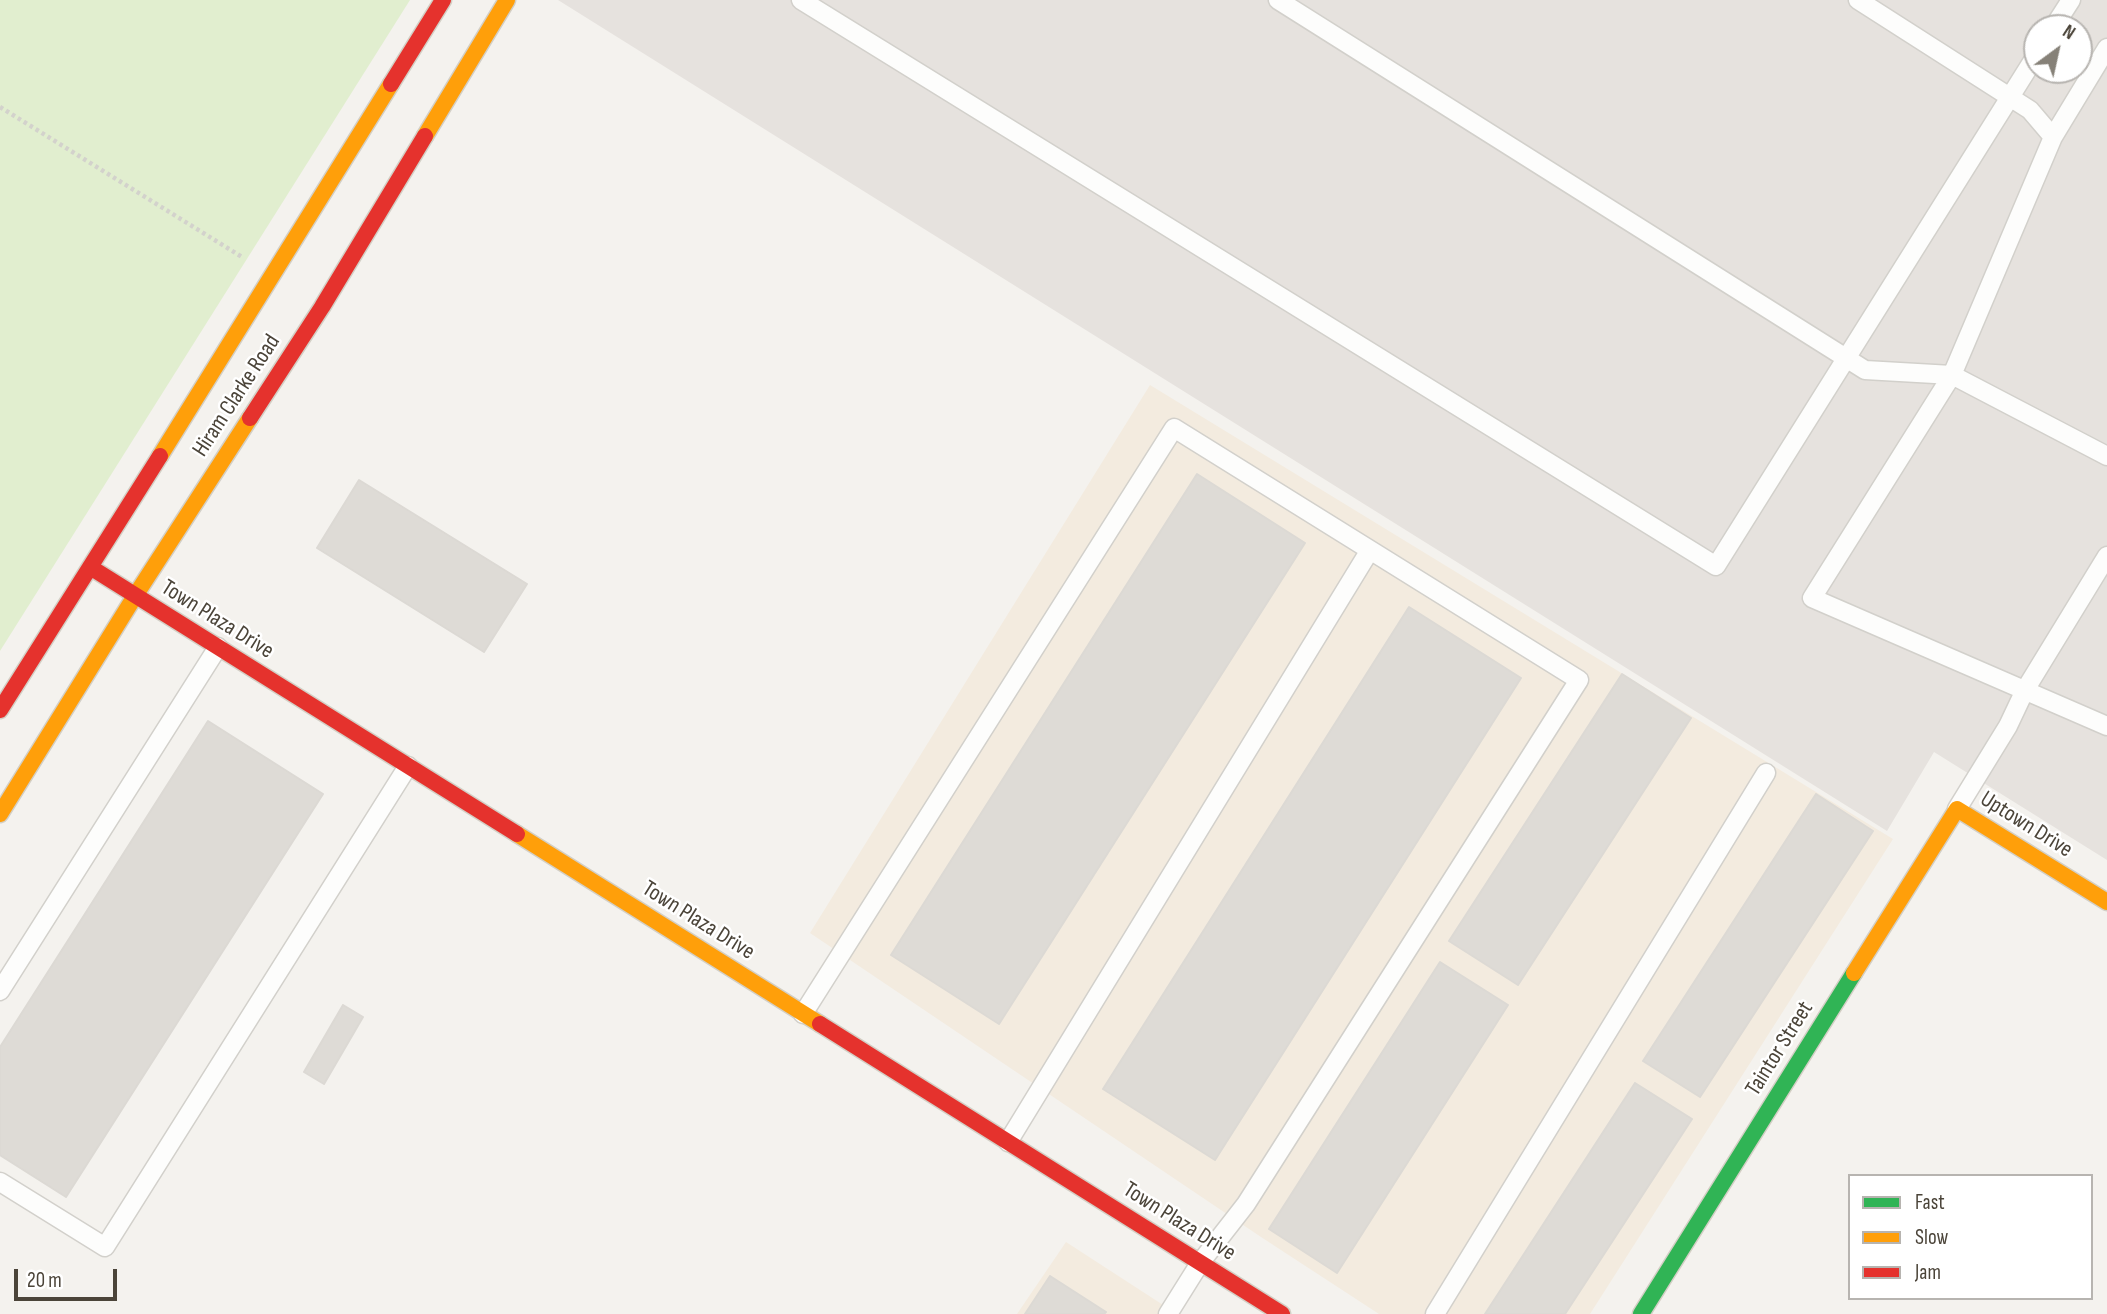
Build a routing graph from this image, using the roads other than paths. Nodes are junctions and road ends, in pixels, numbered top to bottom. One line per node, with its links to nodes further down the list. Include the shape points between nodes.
1 (443, 0): 15 (street, Hiram Clarke Road)
2 (507, 0): 16 (street, Hiram Clarke Road, via 490,16 322,307)
3 (800, 0): 10 (lane, via 1716,566)
4 (1278, 0): 10 (lane)
5 (1858, 0): 8 (lane)
6 (2107, 47): 9 (lane)
7 (2023, 76): 8 (lane)
8 (2010, 97): 9 (lane, via 2030,110); 10 (lane)
9 (2053, 137): 11 (lane)
10 (1846, 358): 11 (lane, via 1865,370)
11 (1952, 375): 12 (lane); 18 (lane, via 1812,598)
12 (2107, 456)
13 (1370, 550): 27 (lane, via 1174,428); 28 (lane); 30 (lane, via 1579,680 1253,1193)
14 (2107, 556): 18 (lane)
15 (90, 567): 16 (street, Town Plaza Drive); 19 (street, Hiram Clarke Road)
16 (135, 596): 17 (street, Town Plaza Drive); 24 (street, Hiram Clarke Road)
17 (218, 648): 21 (street, Town Plaza Drive); 26 (lane)
18 (2025, 690): 20 (lane); 23 (lane)
19 (0, 709)
20 (2107, 726)
21 (408, 766): 27 (street, Town Plaza Drive); 29 (lane, via 105,1247)
22 (1766, 773): 33 (lane)
23 (1957, 809): 25 (street, Uptown Drive); 34 (street, Taintor Street)
24 (0, 814)
25 (2107, 902)
26 (0, 991)
27 (803, 1014): 28 (street, Town Plaza Drive)
28 (1008, 1142): 30 (street, Town Plaza Drive)
29 (0, 1182)
30 (1200, 1263): 31 (lane); 32 (street, Town Plaza Drive)
31 (1168, 1314)
32 (1282, 1314)
33 (1435, 1314)
34 (1641, 1314)

